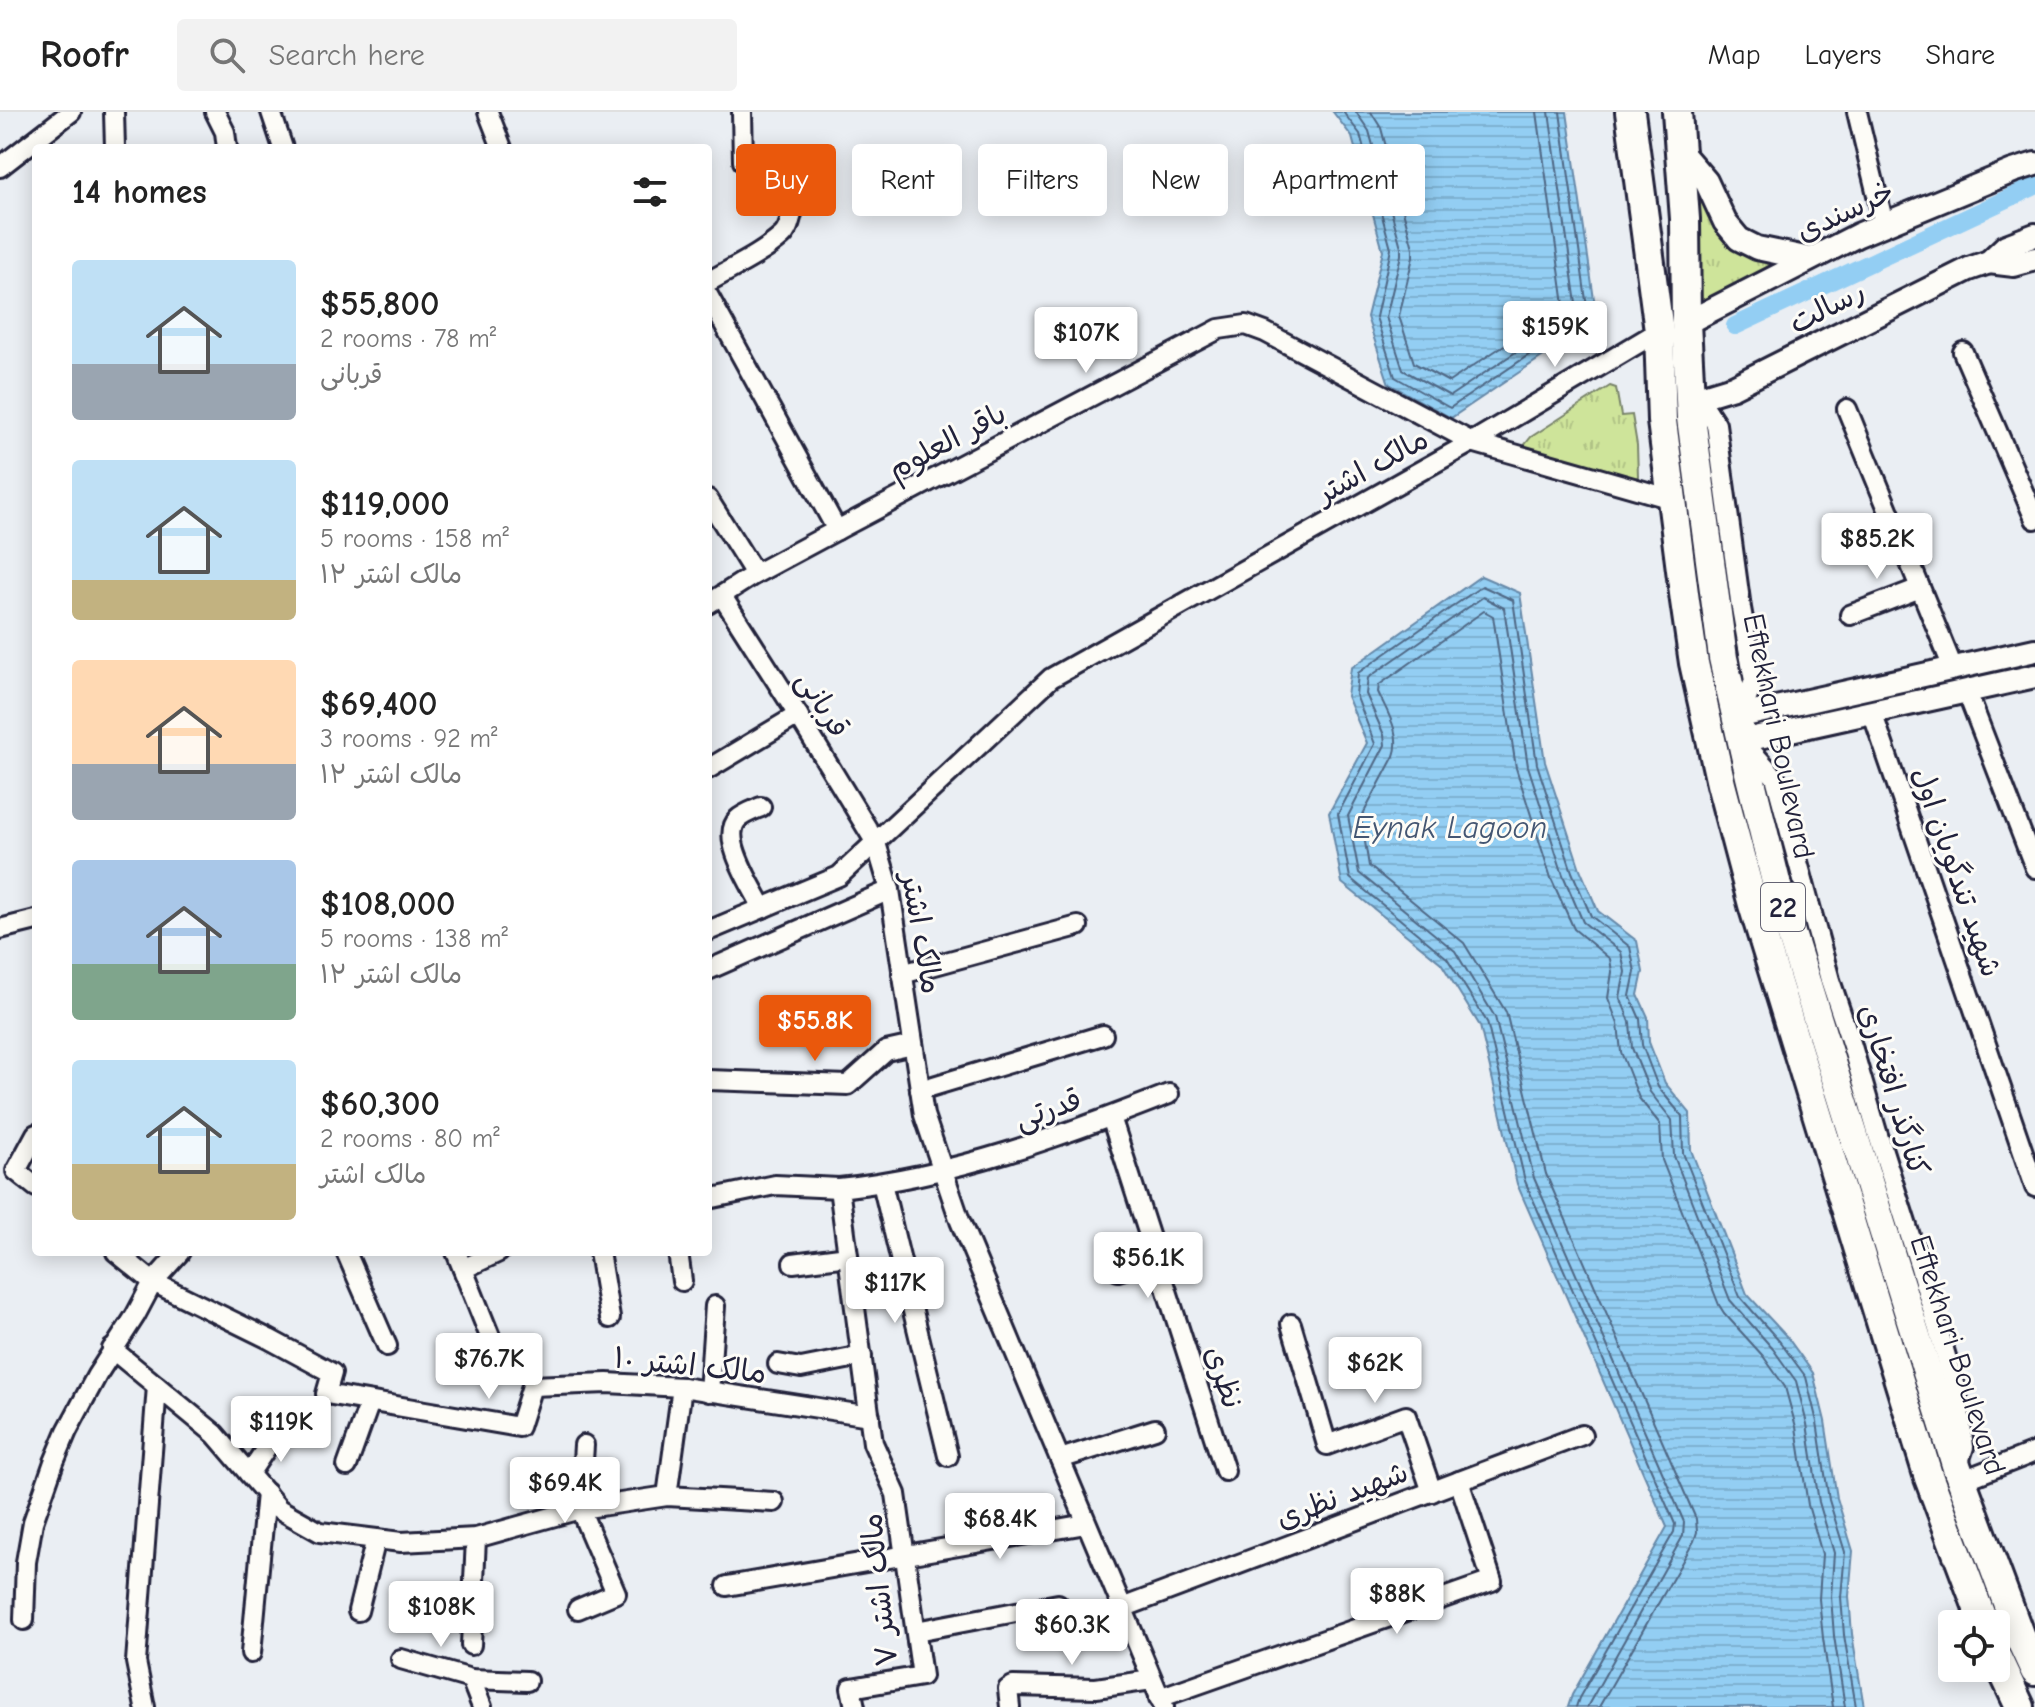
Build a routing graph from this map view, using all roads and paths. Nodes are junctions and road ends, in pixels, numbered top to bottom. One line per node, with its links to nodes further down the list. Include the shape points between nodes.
1 (71, 112): 16 (street)
2 (114, 112): 10 (street)
3 (215, 112): 11 (street)
4 (271, 112): 12 (street)
5 (488, 112): 13 (street)
6 (742, 112): 22 (street, via 743,161 782,179 793,208 785,234)
7 (1630, 112): 25 (highway, Eftekhari Boulevard / 22)
8 (1677, 112): 14 (highway, Eftekhari Boulevard / 22)
9 (1857, 112): 17 (street)
10 (115, 144)
11 (226, 144)
12 (282, 144)
13 (496, 144)
14 (1680, 151): 19 (street, via 1706,181 1739,239); 23 (highway, Eftekhari Boulevard / 22)
15 (2035, 164): 17 (street, خرسندی)
16 (0, 167)
17 (1884, 224): 19 (street, خرسندی)
18 (2035, 235): 21 (street, رسالت, via 2006,246)
19 (1810, 259): 23 (street, خرسندی)
20 (2035, 259): 21 (street, رسالت, via 2014,265)
21 (1989, 262): 27 (street, رسالت, via 1733,387)
22 (712, 280)
23 (1686, 323): 27 (highway, Eftekhari Boulevard / 22)
24 (716, 326): 33 (street)
25 (1659, 331): 29 (street); 30 (highway, Eftekhari Boulevard / 22)
26 (1963, 352): 32 (street)
27 (1690, 400): 46 (highway, Eftekhari Boulevard / 22, via 1723,658)
28 (1847, 409): 35 (street)
29 (1472, 442): 30 (street, باقر العلوم); 33 (street, باقر العلوم, via 1246,325 1219,329); 49 (street, مالک اشتر, via 1051,678)
30 (1672, 499): 123 (highway, Eftekhari Boulevard / 22, via 1694,663 1753,905 1929,1478)
31 (712, 508): 34 (street)
32 (2035, 519)
33 (837, 530): 34 (street, باقر العلوم)
34 (755, 574): 36 (street, باقر العلوم)
35 (1920, 588): 37 (street); 39 (street)
36 (715, 600): 44 (street, قربانی)
37 (1850, 615)
38 (2035, 650): 39 (street)
39 (1953, 668): 42 (street)
40 (2035, 676): 41 (street)
41 (1967, 692): 43 (street); 50 (street)
42 (1793, 704): 45 (street); 46 (street)
43 (1872, 712): 45 (street); 69 (street, شهید تندگویان اول)
44 (798, 715): 47 (street); 49 (street, قربانی)
45 (1798, 728): 46 (street)
46 (1739, 729): 108 (highway, Eftekhari Boulevard / 22, via 1780,898)
47 (712, 767)
48 (761, 807): 52 (street, via 737,820 730,835)
49 (876, 843): 51 (street, مالک اشتر); 52 (street, via 839,876)
50 (2035, 868)
51 (890, 890): 57 (street); 58 (street, مالک اشتر)
52 (763, 908): 56 (street)
53 (32, 921): 55 (street)
54 (1078, 926): 58 (street)
55 (0, 929)
56 (712, 929)
57 (712, 968)
58 (902, 974): 60 (street, مالک اشتر)
59 (1103, 1035): 62 (street)
60 (913, 1045): 61 (street, via 886,1051 848,1085); 62 (street, مالک اشتر)
61 (712, 1080)
62 (920, 1090): 66 (street, مالک اشتر)
63 (1169, 1094): 64 (street, قدرتی)
64 (1111, 1117): 66 (street, قدرتی); 79 (street, نظری)
65 (32, 1141): 68 (street, via 16,1171)
66 (943, 1171): 67 (street); 104 (street, مالک اشتر)
67 (882, 1183): 70 (street); 103 (street)
68 (32, 1184)
69 (2035, 1187)
70 (839, 1188): 71 (street, via 775,1185); 78 (street, مالک اشتر ۷)
71 (712, 1198)
72 (121, 1256): 84 (street, مالک اشتر ۱۰)
73 (176, 1256): 84 (street)
74 (348, 1256): 89 (street)
75 (479, 1256): 80 (street)
76 (600, 1256): 86 (street)
77 (679, 1256): 83 (street)
78 (848, 1256): 81 (street); 91 (street, مالک اشتر ۷)
79 (1157, 1259): 82 (street); 106 (street, نظری)
80 (459, 1260): 88 (street)
81 (793, 1263)
82 (1118, 1271)
83 (682, 1281)
84 (153, 1282): 90 (street); 96 (street, مالک اشتر ۱۰, via 332,1373 326,1394)
85 (715, 1306): 95 (street)
86 (610, 1318)
87 (1291, 1324): 110 (street, via 1327,1445 1406,1416)
88 (491, 1339)
89 (387, 1346)
90 (112, 1349): 93 (street); 125 (street, via 67,1431 33,1522)
91 (862, 1356): 92 (street, via 801,1368); 97 (street, مالک اشتر ۷)
92 (778, 1364)
93 (157, 1386): 107 (street, via 215,1434); 136 (street, via 136,1662)
94 (682, 1387): 95 (street, مالک اشتر ۱۰); 96 (street, مالک اشتر ۱۰, via 532,1386 519,1427); 112 (street)
95 (709, 1392): 97 (street, مالک اشتر ۱۰)
96 (370, 1402): 105 (street)
97 (870, 1416): 118 (street, مالک اشتر ۷, via 873,1443 896,1494)
98 (1155, 1429): 104 (street)
99 (277, 1432): 107 (street)
100 (1582, 1435): 109 (street, شهید نظری)
101 (584, 1445): 114 (street)
102 (2035, 1452): 108 (street)
103 (948, 1456)
104 (1060, 1459): 115 (street, مالک اشتر)
105 (347, 1466)
106 (1225, 1471)
107 (249, 1474): 111 (street)
108 (1959, 1475): 130 (highway, Eftekhari Boulevard / 22)
109 (1459, 1481): 110 (street, شهید نظری); 135 (street, via 1492,1581)
110 (1432, 1492): 121 (street, شهید نظری)
111 (266, 1493): 117 (street, via 279,1509 320,1532); 128 (street)
112 (667, 1496): 113 (street); 114 (street)
113 (774, 1502)
114 (580, 1509): 116 (street); 122 (street, via 616,1593)
115 (1086, 1524): 118 (street); 121 (street, مالک اشتر)
116 (476, 1538): 117 (street); 127 (street)
117 (376, 1539): 124 (street)
118 (906, 1557): 119 (street); 126 (street, مالک اشتر ۷)
119 (727, 1586)
120 (1058, 1604): 126 (street)
121 (1122, 1608): 132 (street, مالک اشتر)
122 (578, 1609)
123 (1979, 1610)
124 (358, 1611)
125 (24, 1620)
126 (916, 1631): 138 (street, مالک اشتر ۷, via 922,1676 851,1688)
127 (471, 1645)
128 (251, 1653)
129 (401, 1659): 131 (street)
130 (2035, 1671)
131 (471, 1679): 133 (street); 137 (street)
132 (1152, 1680): 135 (street, مالک اشتر); 139 (street, via 1096,1688 1013,1686 1008,1689)
133 (527, 1681)
134 (2008, 1682): 140 (highway)
135 (1162, 1702)
136 (145, 1707)
137 (482, 1707)
138 (855, 1707)
139 (1010, 1707)
140 (2020, 1707)

